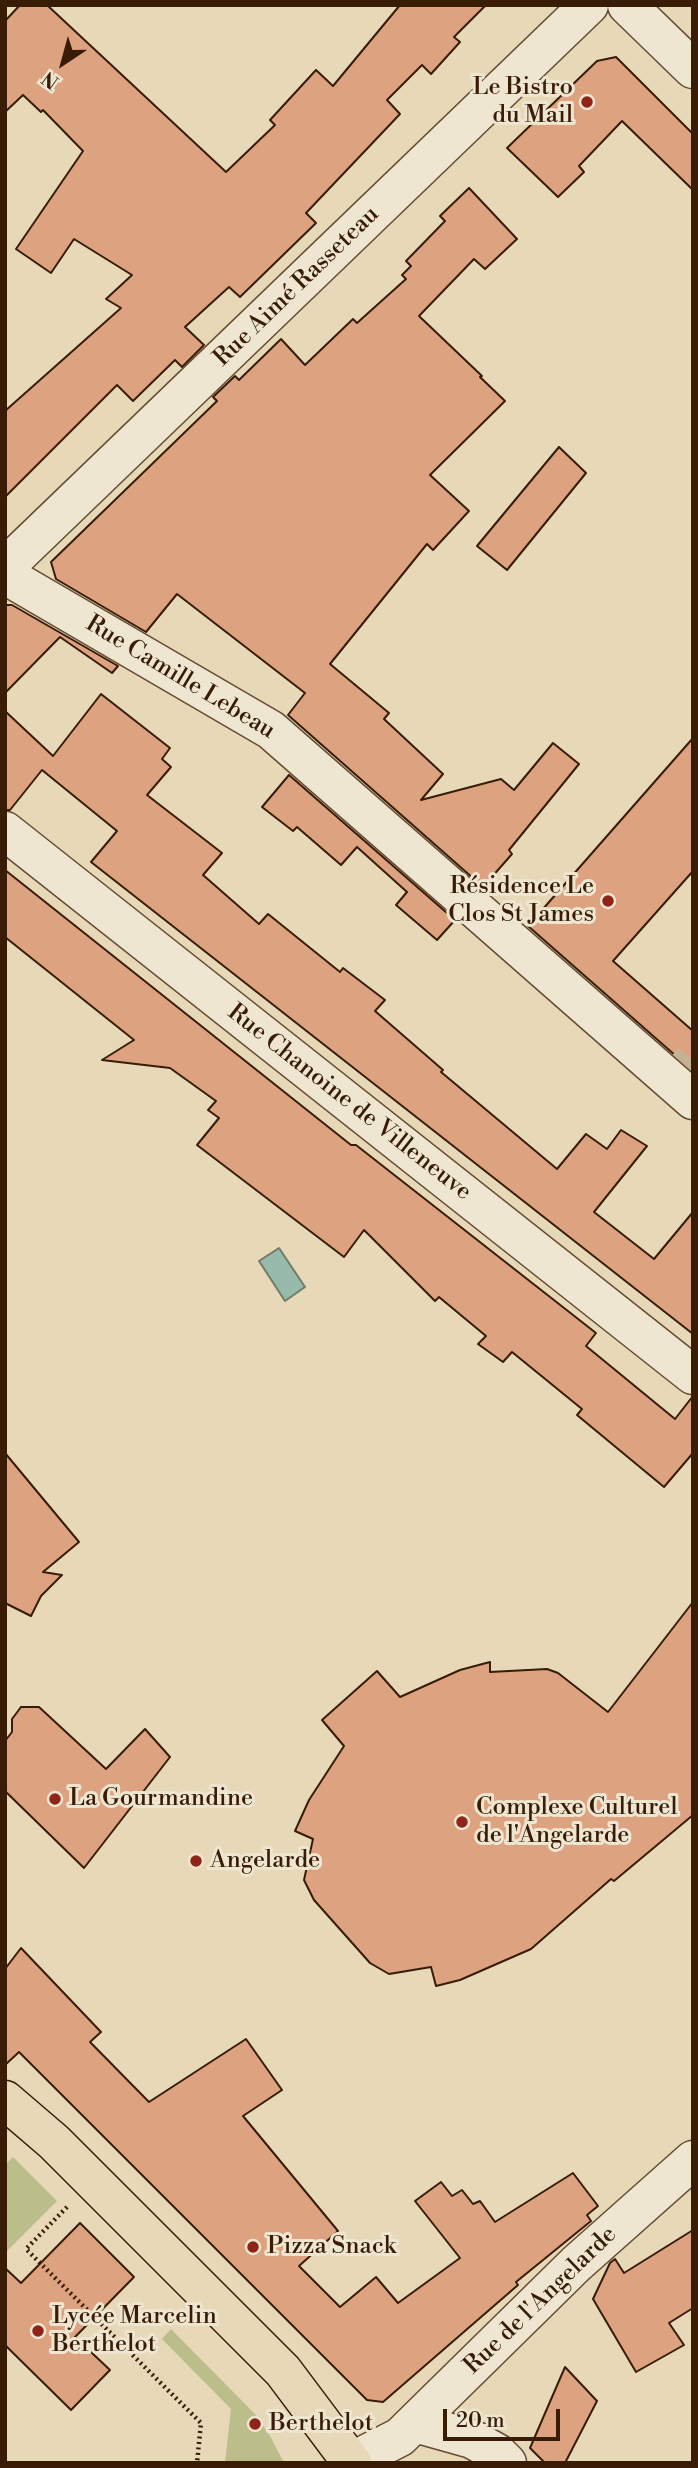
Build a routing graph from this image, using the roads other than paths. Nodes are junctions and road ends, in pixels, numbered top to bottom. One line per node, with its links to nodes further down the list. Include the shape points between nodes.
1 (589, 5): 4 (street, Rue Aimé Rasseteau)
2 (627, 5): 3 (street)
3 (693, 69)
4 (5, 567)
5 (5, 575): 7 (street, Rue Camille Lebeau, via 271,730)
6 (5, 831): 8 (street, Rue Chanoine de Villeneuve)
7 (683, 1084)
8 (693, 1375)
9 (5, 2100): 12 (main road, via 54,2142 283,2371)
10 (693, 2160): 11 (street, Rue de l'Angelarde, via 576,2264)
11 (415, 2423): 12 (street, Rue de l'Angelarde, via 400,2437); 13 (street, via 472,2439)
12 (353, 2462)
13 (507, 2463)

